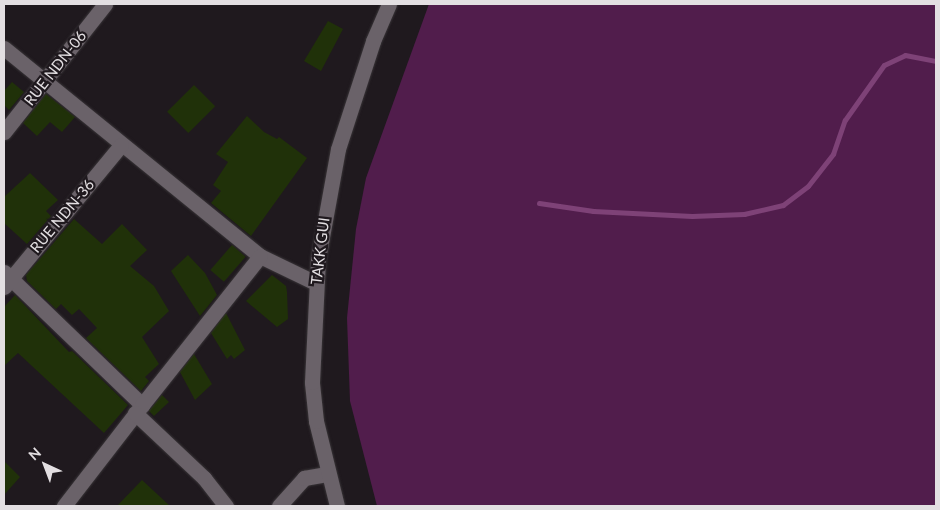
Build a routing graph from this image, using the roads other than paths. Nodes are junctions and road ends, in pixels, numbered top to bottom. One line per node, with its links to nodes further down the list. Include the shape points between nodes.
1 (105, 4): 4 (street, RUE NDN-06)
2 (389, 4): 9 (street, TAKK GUI, via 367,56 338,148)
3 (4, 48): 4 (street)
4 (45, 80): 5 (street, RUE NDN-06); 6 (street)
5 (4, 132)
6 (121, 145): 7 (street); 8 (street, RUE NDN-36)
7 (260, 256): 9 (street); 10 (street)
8 (6, 279): 10 (street)
9 (316, 283): 11 (street, TAKK GUI, via 312,382)
10 (139, 409): 12 (street); 13 (street)
11 (327, 474): 14 (street, via 304,478); 15 (street, TAKK GUI)
12 (64, 506)
13 (226, 506)
14 (279, 506)
15 (337, 506)

